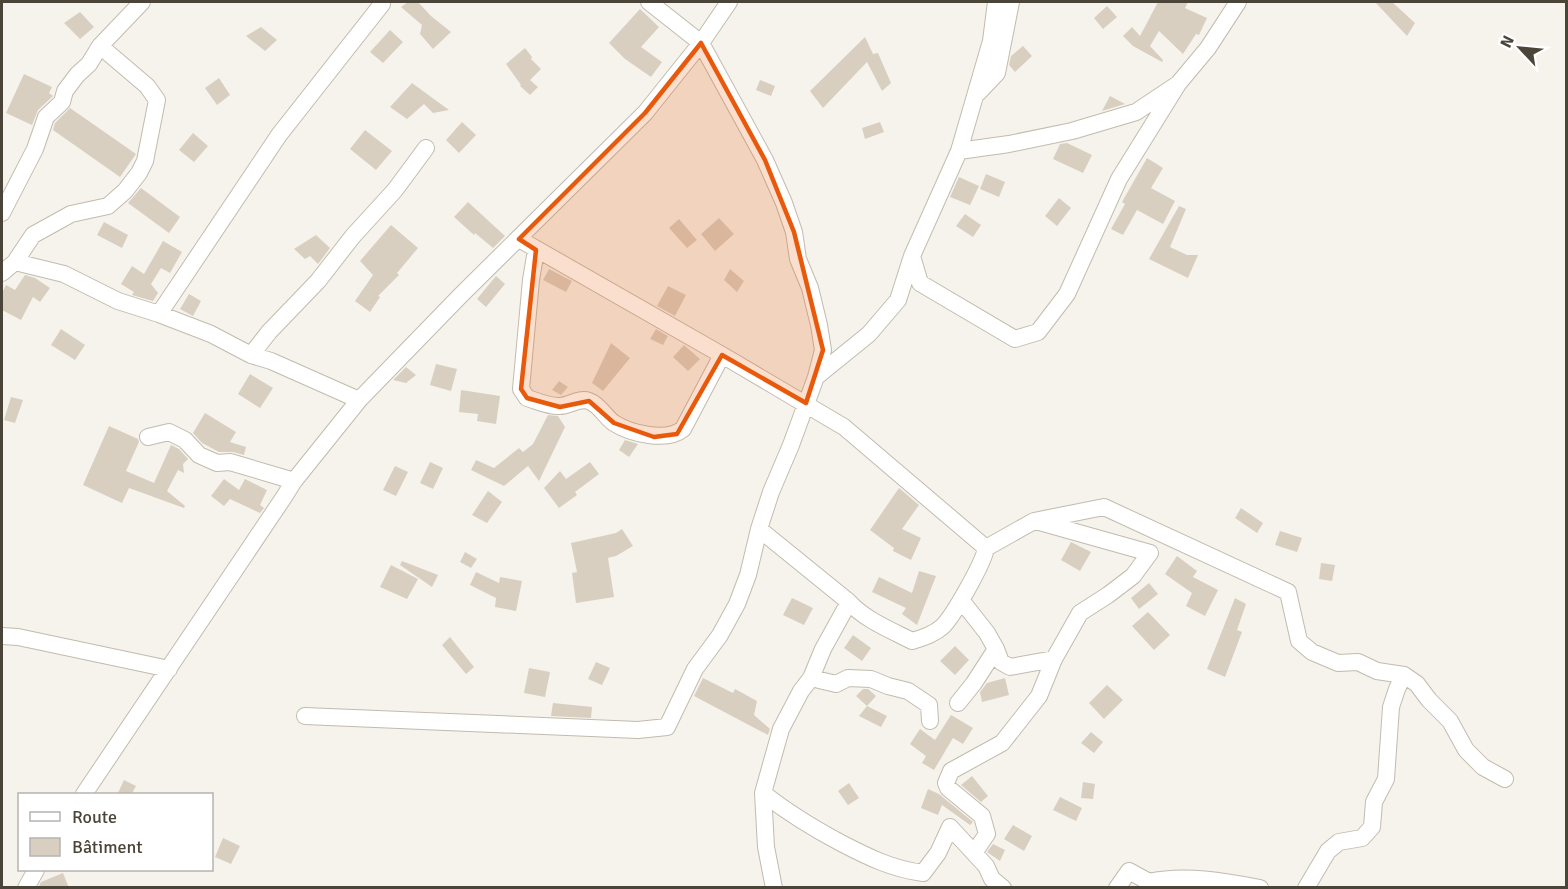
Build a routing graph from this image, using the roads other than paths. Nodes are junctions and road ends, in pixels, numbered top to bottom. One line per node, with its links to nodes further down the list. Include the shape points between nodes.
1 (142, 2): 9 (street)
2 (649, 2): 8 (street)
3 (729, 2): 8 (street)
4 (996, 2): 11 (street, via 991,41)
5 (1011, 2): 11 (street, via 997,73)
6 (1238, 2): 10 (street)
7 (382, 4): 20 (street, via 279,135)
8 (701, 43): 15 (street, via 645,113); 23 (street, via 765,160 791,222 819,325 823,350)
9 (100, 46): 14 (street, via 65,91 62,102 46,117); 18 (street, via 158,100 145,160 125,191 108,206 71,214 33,235)
10 (1178, 84): 13 (street, via 1136,112 1072,131); 17 (street, via 1119,179 1067,294 1038,332 1015,339 920,283)
11 (975, 96): 13 (street)
12 (426, 148): 21 (street, via 395,190)
13 (959, 151): 17 (street)
14 (2, 213)
15 (519, 239): 16 (street); 24 (street)
16 (536, 250): 22 (street); 22 (street, via 521,389 527,398 560,407 575,400 589,401 614,423 636,432 654,437 677,434)
17 (912, 256): 23 (street, via 898,300 869,334)
18 (15, 262): 19 (street); 20 (street, via 64,274 118,301)
19 (2, 273)
20 (159, 314): 21 (street)
21 (251, 355): 24 (street)
22 (722, 355): 25 (street)
23 (816, 377): 25 (street)
24 (359, 400): 27 (street)
25 (806, 404): 29 (street); 31 (street, via 844,428)
26 (148, 437): 27 (street, via 169,432 217,464 230,462)
27 (294, 481): 38 (street)
28 (1034, 520): 30 (street, via 1104,507); 31 (street); 32 (street)
29 (759, 529): 34 (street); 42 (street, via 738,604 695,669 667,727 638,730)
30 (1179, 540): 32 (street); 39 (street, via 1287,592 1299,641 1312,652 1338,663 1358,662 1377,671)
31 (986, 548): 33 (street)
32 (1150, 553): 37 (street, via 1133,576 1080,613)
33 (961, 600): 34 (street, via 944,626 912,641); 36 (street)
34 (849, 602): 40 (street)
35 (2, 636): 38 (street)
36 (996, 649): 37 (street, via 1001,662 1010,667); 41 (street)
37 (1054, 659): 47 (street, via 1039,696 1002,743 951,771 947,777 948,788 982,816 987,834)
38 (169, 669): 45 (street)
39 (1404, 675): 44 (street, via 1450,721 1466,750 1483,767); 54 (street, via 1391,707 1386,778 1374,802 1372,827 1362,838 1339,842 1328,850)
40 (811, 678): 43 (street, via 836,684 848,678 871,679 908,691 929,705); 46 (street, via 782,729)
41 (958, 703)
42 (305, 716)
43 (930, 721)
44 (1505, 779)
45 (85, 793)
46 (763, 794): 47 (street, via 820,832 868,858 899,869 923,873 950,827); 50 (street, via 766,847)
47 (974, 853): 51 (street)
48 (35, 871): 49 (street)
49 (26, 888)
50 (774, 888)
51 (1003, 888)
52 (1117, 888): 53 (street, via 1129,871 1149,882 1168,878 1210,879)
53 (1260, 888)
54 (1306, 888)

